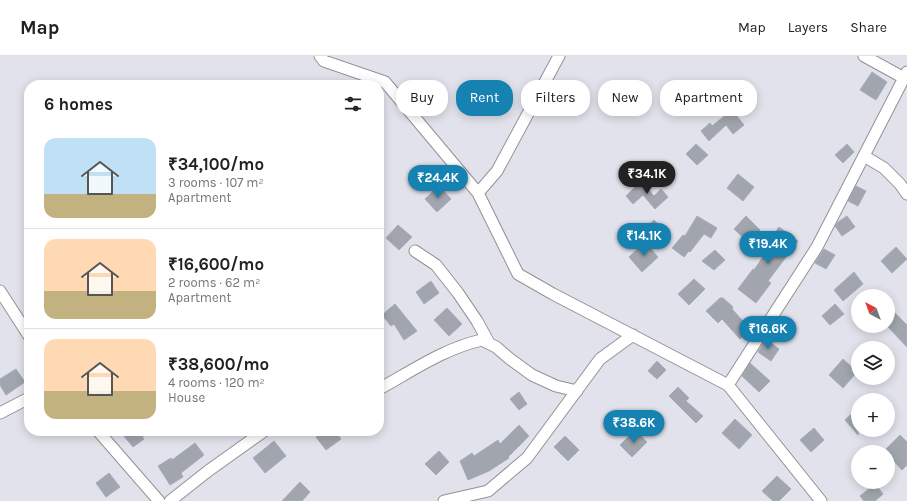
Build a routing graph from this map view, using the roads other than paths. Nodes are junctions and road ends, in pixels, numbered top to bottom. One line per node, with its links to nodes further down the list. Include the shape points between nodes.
1 (320, 56): 5 (street, via 324,61)
2 (559, 56): 8 (street, via 497,171)
3 (864, 56): 4 (street)
4 (906, 75): 7 (street)
5 (379, 80)
6 (384, 82): 8 (street)
7 (864, 156): 9 (street, via 884,168); 15 (street, via 817,247)
8 (478, 193): 13 (street, via 518,274)
9 (907, 194)
10 (415, 251): 14 (street, via 441,271 462,298)
11 (0, 290): 12 (street)
12 (24, 328)
13 (633, 335): 15 (street); 17 (street, via 600,359)
14 (489, 343): 16 (street, via 482,340 468,343); 17 (street, via 532,375 556,386)
15 (728, 385): 25 (street)
16 (384, 386)
17 (577, 391): 24 (street, via 522,463 488,491)
18 (24, 401): 19 (street)
19 (0, 413)
20 (102, 436): 22 (street)
21 (257, 436): 23 (street)
22 (159, 501)
23 (170, 501)
24 (444, 501)
25 (821, 501)

